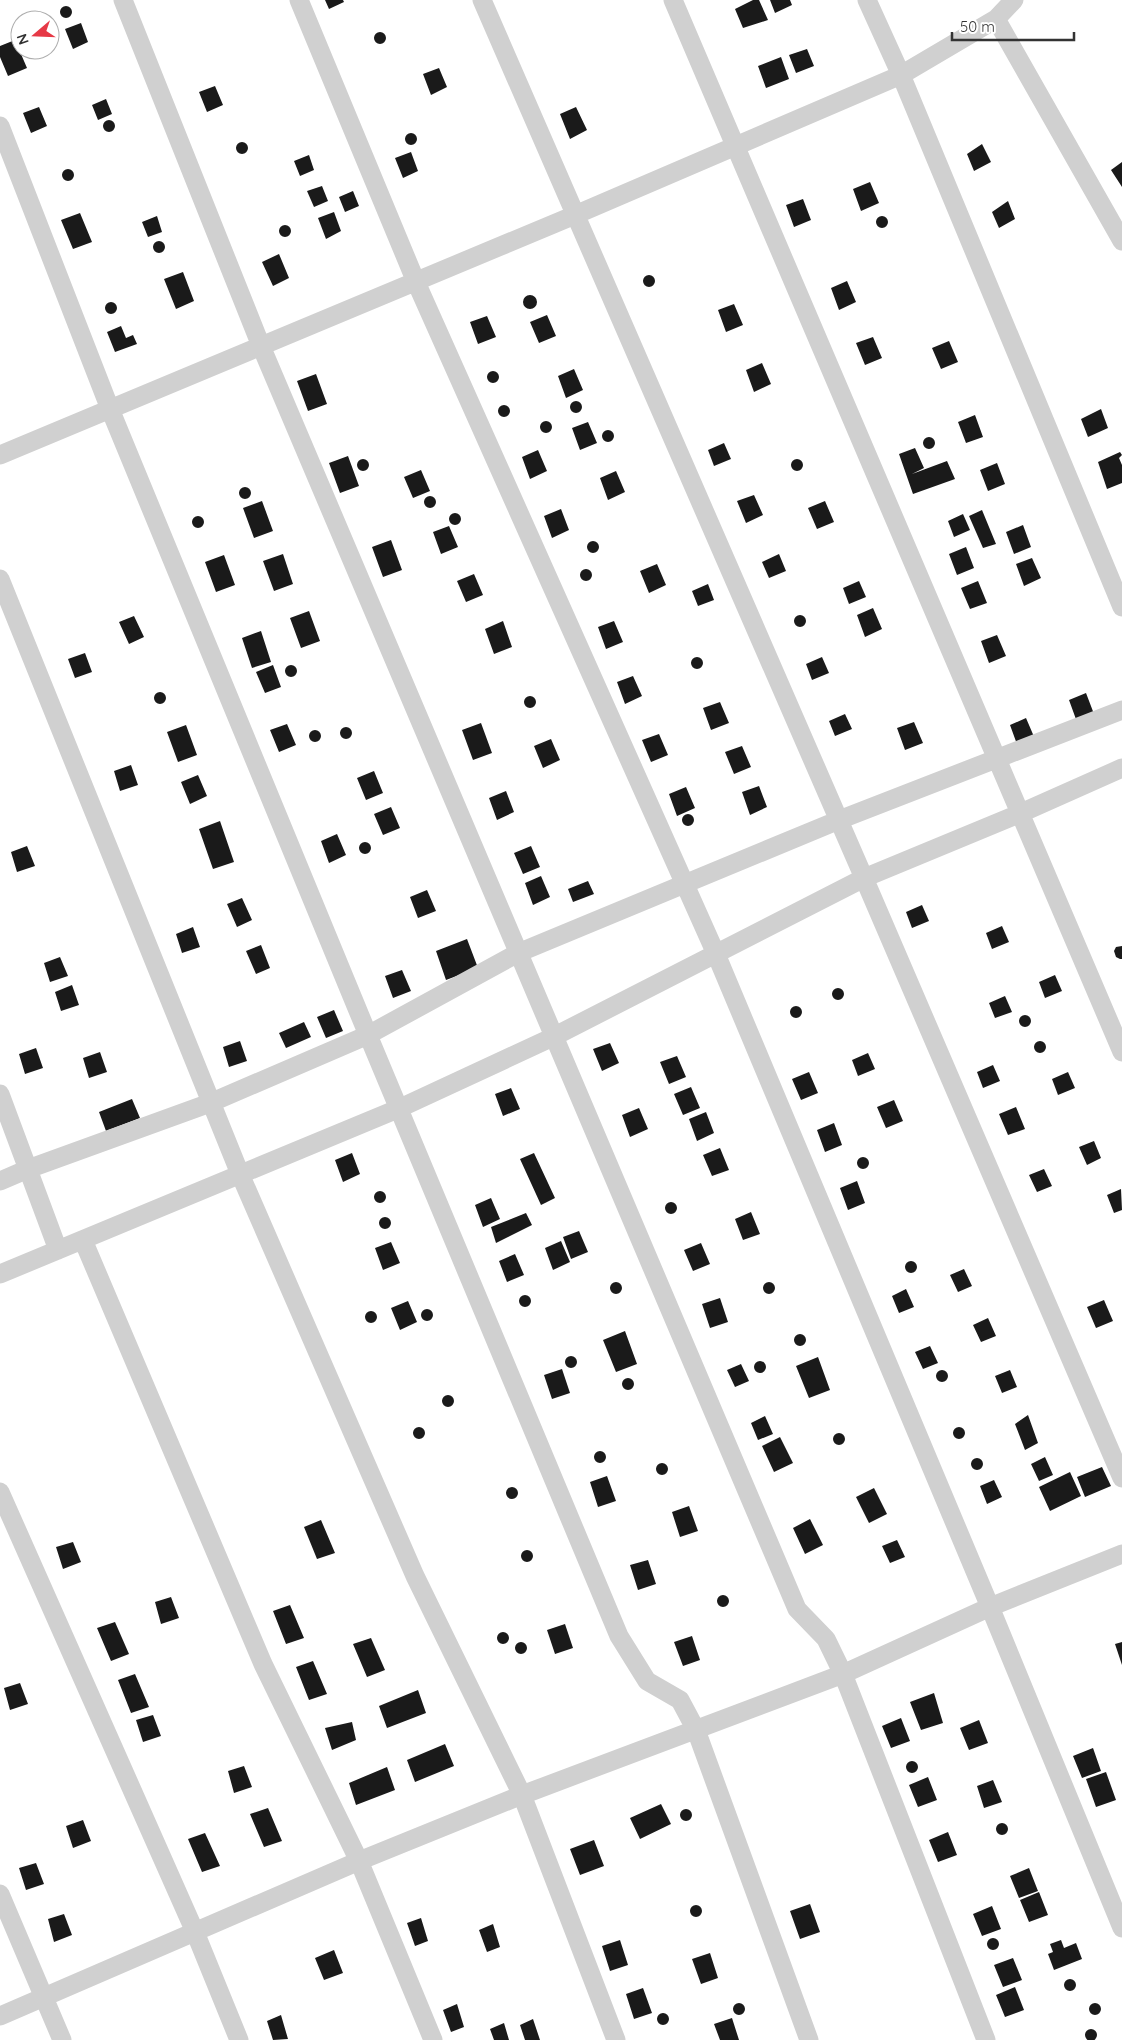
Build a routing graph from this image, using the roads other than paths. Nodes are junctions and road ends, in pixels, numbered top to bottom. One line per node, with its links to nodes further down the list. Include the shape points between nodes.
1 (123, 0): 14 (street)
2 (299, 0): 13 (street)
3 (482, 0): 11 (street)
4 (673, 0): 10 (street)
5 (867, 0): 8 (street)
6 (1014, 0): 7 (street)
7 (996, 19): 8 (street); 12 (street)
8 (901, 75): 10 (street); 18 (street)
9 (0, 126): 15 (street)
10 (735, 148): 11 (street); 20 (street)
11 (575, 215): 13 (street); 23 (street)
12 (1122, 241)
13 (416, 282): 14 (street); 25 (street)
14 (261, 346): 15 (street); 26 (street)
15 (110, 409): 16 (street); 28 (street)
16 (0, 455)
17 (0, 579): 32 (street)
18 (1122, 607)
19 (1122, 710): 20 (street)
20 (997, 758): 22 (street); 23 (street)
21 (1122, 768): 22 (street)
22 (1021, 813): 24 (street); 30 (street)
23 (839, 820): 24 (street); 25 (street)
24 (864, 878): 27 (street); 40 (street)
25 (686, 884): 26 (street); 27 (street)
26 (518, 953): 28 (street); 29 (street)
27 (716, 954): 29 (street); 43 (street)
28 (368, 1035): 32 (street); 33 (street)
29 (553, 1037): 33 (street); 44 (street, via 797,1610 826,1639)
30 (1122, 1052)
31 (0, 1094): 34 (street)
32 (210, 1103): 34 (street); 35 (street)
33 (400, 1108): 35 (street); 45 (street, via 619,1636 647,1681 680,1700)
34 (28, 1169): 36 (street); 38 (street)
35 (240, 1174): 37 (street); 46 (street, via 415,1576)
36 (0, 1181)
37 (83, 1240): 38 (street); 47 (street, via 263,1664)
38 (58, 1250): 39 (street)
39 (0, 1274)
40 (1122, 1478)
41 (0, 1492): 50 (street)
42 (1122, 1554): 43 (street)
43 (990, 1608): 44 (street); 49 (street)
44 (843, 1674): 45 (street); 58 (street)
45 (696, 1730): 46 (street); 57 (street)
46 (522, 1796): 47 (street); 56 (street)
47 (359, 1861): 50 (street); 55 (street)
48 (0, 1894): 51 (street)
49 (1122, 1928)
50 (195, 1932): 51 (street); 54 (street)
51 (44, 1997): 52 (street); 53 (street)
52 (0, 2016)
53 (62, 2040)
54 (239, 2040)
55 (433, 2040)
56 (616, 2040)
57 (809, 2040)
58 (986, 2040)

